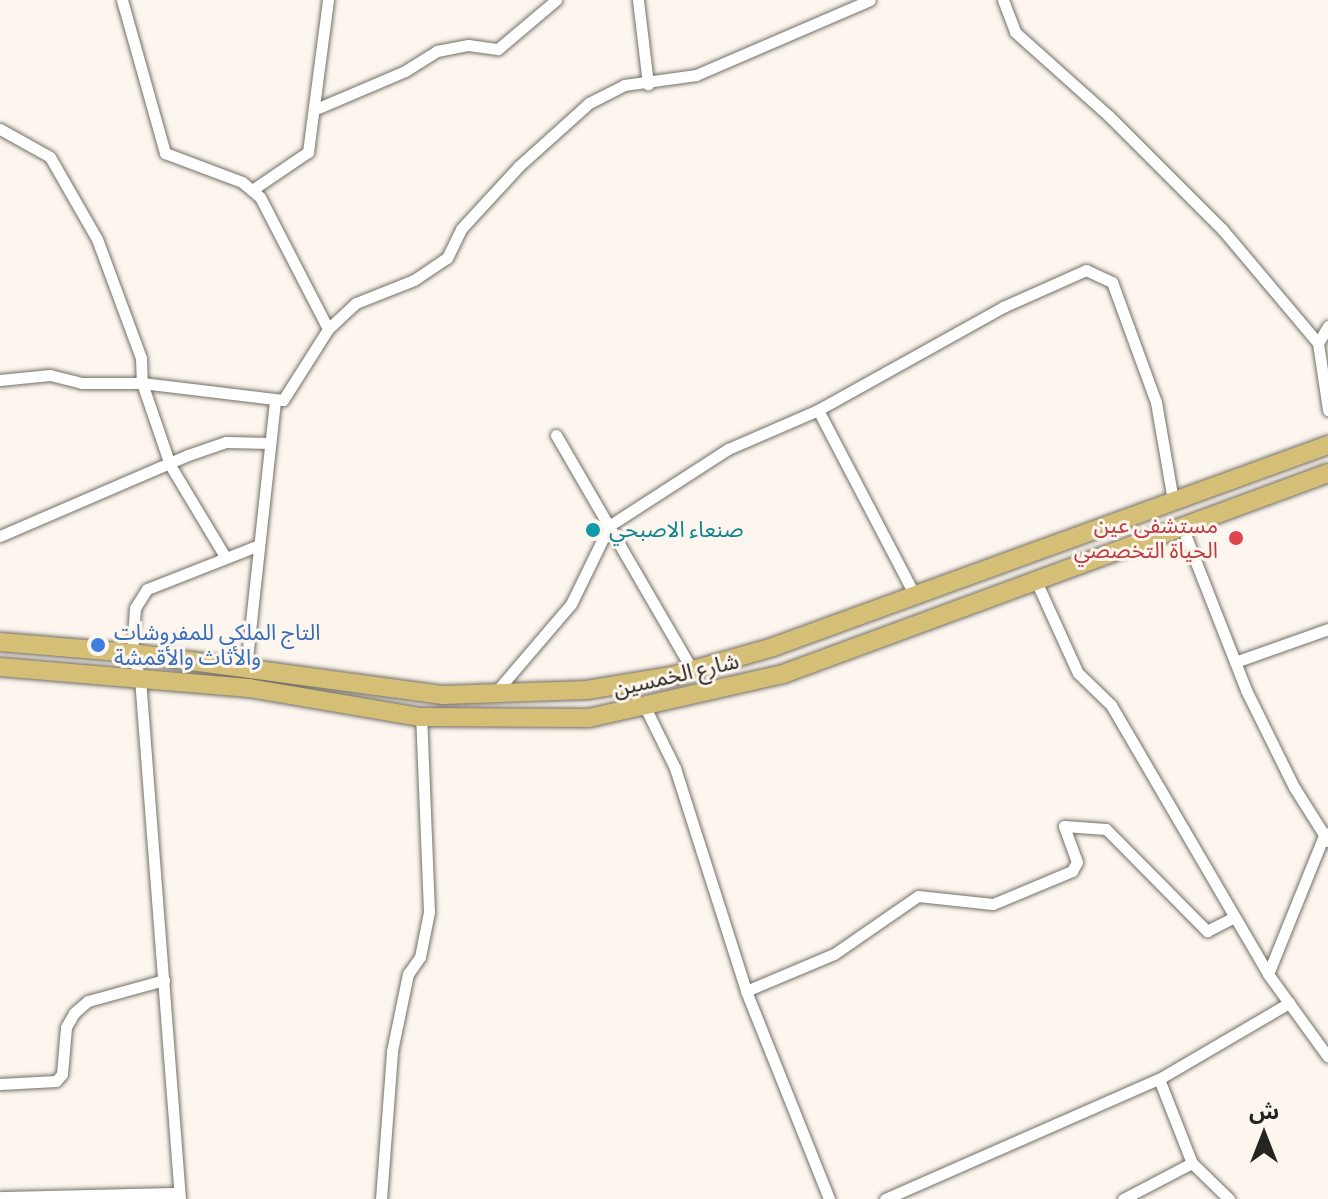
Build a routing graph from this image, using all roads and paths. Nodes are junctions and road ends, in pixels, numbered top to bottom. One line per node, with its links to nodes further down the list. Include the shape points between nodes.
1 (122, 0): 10 (street, via 165,153)
2 (328, 0): 8 (street)
3 (556, 0): 8 (street, via 498,49 468,45 437,51 405,71)
4 (638, 0): 7 (street)
5 (870, 0): 7 (street, via 696,75)
6 (1003, 0): 13 (street, via 1015,32 1222,229)
7 (648, 84): 12 (street, via 624,85 589,103 519,166 461,229 447,258 414,280 356,303)
8 (316, 109): 10 (street, via 308,152)
9 (0, 129): 16 (street, via 35,146 63,177 116,287 141,358)
10 (252, 190): 12 (street)
11 (1328, 326): 13 (street)
12 (328, 329): 17 (street, via 283,400)
13 (1318, 343): 14 (street)
14 (1325, 373): 19 (street)
15 (0, 380): 16 (street, via 50,375 82,383)
16 (142, 383): 17 (street); 23 (street)
17 (275, 402): 21 (street)
18 (818, 410): 25 (street, via 1003,307 1086,270 1104,274 1112,282 1156,402); 27 (street, via 728,449); 34 (street)
19 (1328, 410)
20 (556, 435): 27 (street)
21 (270, 443): 23 (street, via 226,442); 30 (street)
22 (1328, 445): 25 (main road, شارع الخمسين)
23 (170, 465): 29 (street); 31 (street)
24 (1328, 473): 26 (main road, شارع الخمسين)
25 (1173, 500): 28 (main road, شارع الخمسين)
26 (1181, 524): 32 (main road, شارع الخمسين); 38 (street)
27 (609, 526): 41 (street); 44 (street, via 571,604)
28 (1078, 533): 32 (main road); 34 (main road, شارع الخمسين)
29 (0, 536)
30 (257, 546): 31 (street); 40 (street)
31 (224, 555): 37 (street, via 147,589 135,608)
32 (1091, 558): 33 (main road, شارع الخمسين)
33 (1036, 581): 45 (main road, شارع الخمسين, via 783,674); 49 (street, via 1078,673 1111,705)
34 (914, 594): 41 (main road, شارع الخمسين, via 773,647)
35 (1328, 629): 38 (street)
36 (0, 642): 37 (main road, شارع الخمسين)
37 (132, 653): 40 (main road, شارع الخمسين); 42 (street)
38 (1235, 662): 48 (street, via 1294,787)
39 (0, 667): 42 (main road, شارع الخمسين)
40 (246, 668): 44 (main road, شارع الخمسين, via 443,695)
41 (692, 670): 43 (main road, شارع الخمسين)
42 (140, 678): 46 (main road, شارع الخمسين, via 249,688); 51 (street)
43 (587, 690): 44 (main road, شارع الخمسين); 47 (main road)
44 (492, 696)
45 (646, 709): 47 (main road, شارع الخمسين); 52 (street, via 675,768)
46 (421, 717): 47 (main road, شارع الخمسين); 61 (street, via 429,912 420,957 408,974 392,1051)
47 (589, 718)
48 (1326, 837): 50 (street)
49 (1235, 917): 50 (street); 52 (street, via 1207,931 1106,829 1064,826 1077,862 1072,871 993,904 918,896 834,954)
50 (1268, 974): 53 (street)
51 (164, 980): 56 (street, via 88,1001 74,1013 66,1027 62,1074 56,1081); 59 (street)
52 (746, 991): 62 (street)
53 (1289, 1003): 54 (street); 55 (street)
54 (1328, 1057)
55 (1159, 1079): 57 (street); 63 (street)
56 (0, 1084)
57 (1192, 1163): 58 (street); 64 (street)
58 (1209, 1184): 65 (street); 66 (street)
59 (180, 1196): 60 (street)
60 (0, 1197)
61 (381, 1199)
62 (829, 1199)
63 (885, 1199)
64 (1123, 1199)
65 (1215, 1199)
66 (1229, 1199)

